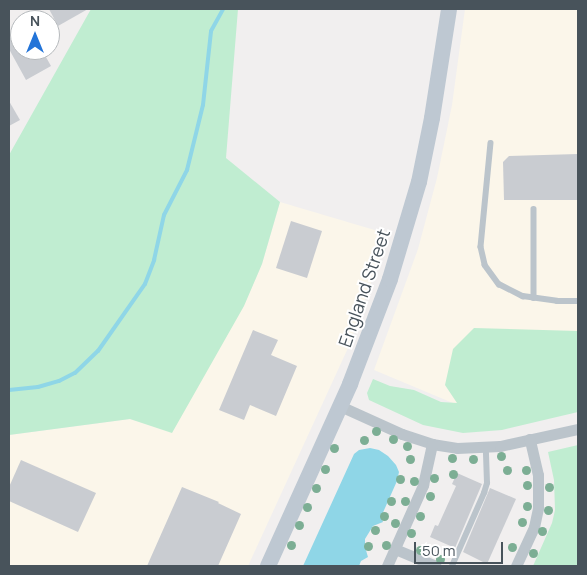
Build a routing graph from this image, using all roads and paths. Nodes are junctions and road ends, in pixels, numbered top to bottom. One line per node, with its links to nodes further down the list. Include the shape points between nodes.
1 (449, 9): 6 (street, England Street, via 432,118 406,229 366,345)
2 (491, 143): 4 (lane, via 481,248 486,265 499,284)
3 (534, 209): 4 (lane)
4 (534, 298): 5 (lane)
5 (578, 301)
6 (340, 406): 9 (street); 12 (street, England Street)
7 (578, 429): 8 (street)
8 (530, 440): 10 (street); 16 (street, via 538,475 538,508 534,526)
9 (432, 444): 10 (street); 11 (street, via 423,485)
10 (486, 448): 15 (lane, via 487,483)
11 (395, 549): 13 (street); 14 (street)
12 (268, 566)
13 (387, 566)
14 (436, 566)
15 (452, 566)
16 (516, 566)

